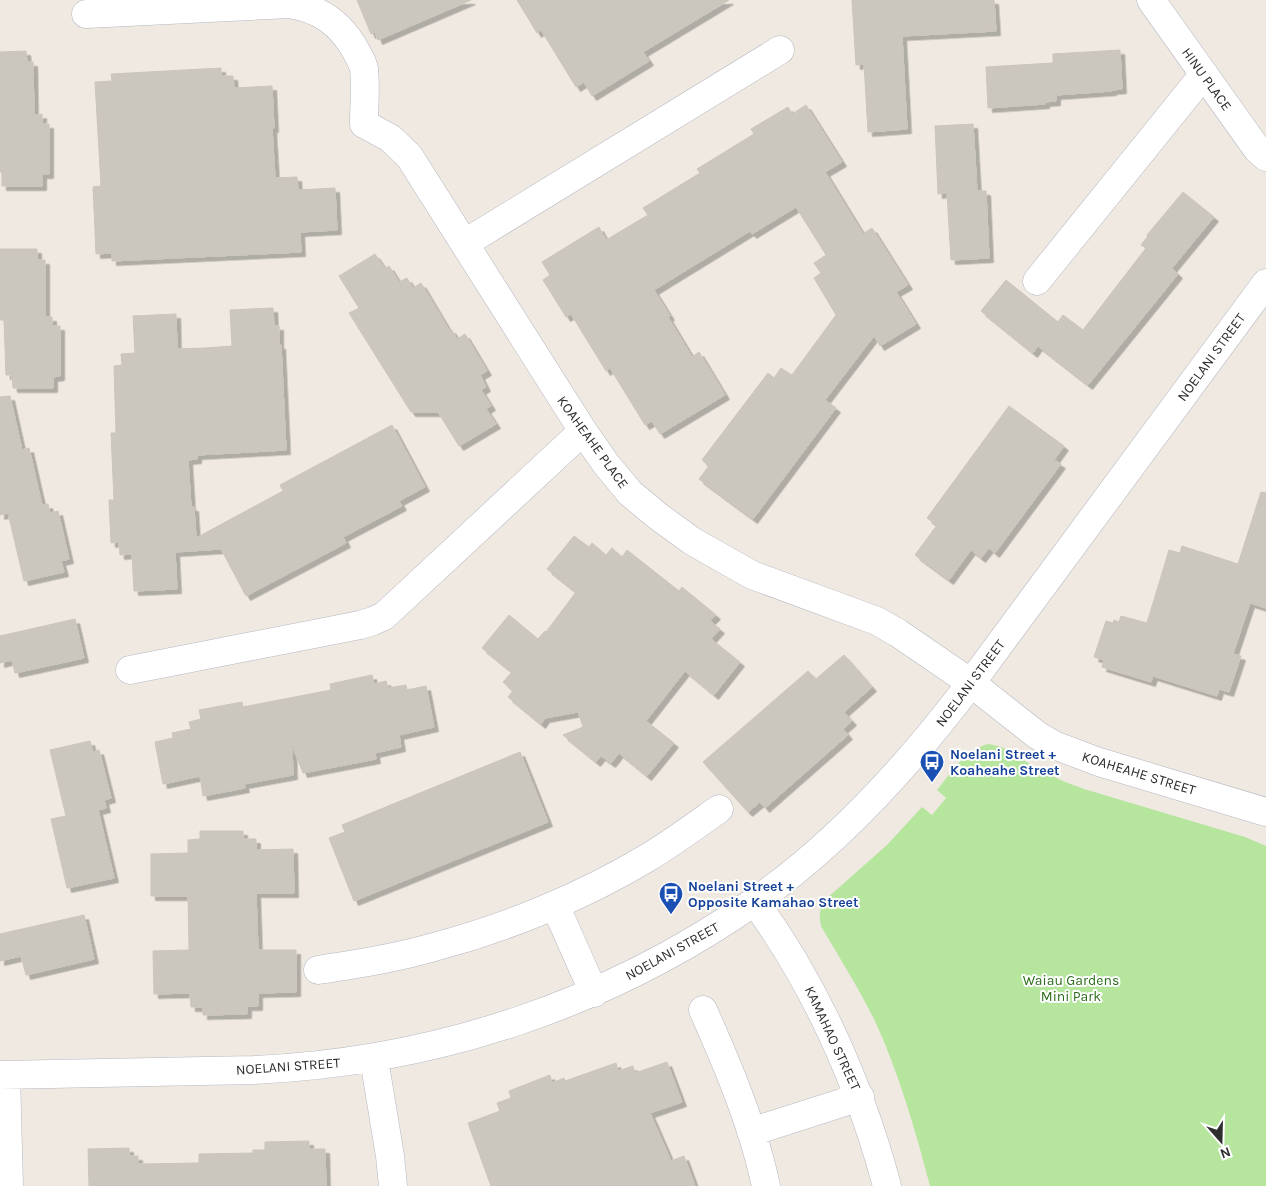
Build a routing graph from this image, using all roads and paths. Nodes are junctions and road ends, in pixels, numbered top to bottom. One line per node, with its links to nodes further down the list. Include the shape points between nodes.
1 (1151, 0): 4 (street, HINU PLACE)
2 (86, 14): 6 (street, KOAHEAHE PLACE, via 288,4 304,6 319,13 342,30 360,58 364,69 364,124 390,138 409,156)
3 (780, 50): 6 (street)
4 (1204, 74): 5 (street, HINU PLACE, via 1257,149); 7 (street)
5 (1266, 156)
6 (465, 243): 9 (street, KOAHEAHE PLACE)
7 (1037, 282)
8 (1266, 283): 11 (street, NOELANI STREET)
9 (583, 431): 10 (street, via 378,619); 11 (street, KOAHEAHE PLACE, via 630,493 692,541 752,575 877,621)
10 (130, 670)
11 (971, 683): 13 (street, KOAHEAHE STREET, via 1054,745 1099,762); 14 (street, NOELANI STREET, via 887,784 822,847)
12 (719, 809): 15 (street, via 646,859)
13 (1266, 812)
14 (755, 902): 17 (street, NOELANI STREET, via 650,966); 21 (street, KAMAHAO STREET, via 781,938 813,994)
15 (555, 905): 16 (street, via 434,947); 17 (street)
16 (318, 970)
17 (594, 992): 19 (street, NOELANI STREET, via 473,1036)
18 (703, 1010): 22 (street)
19 (374, 1059): 20 (street, NOELANI STREET, via 296,1068); 24 (street)
20 (3, 1075): 23 (street)
21 (860, 1097): 22 (street); 26 (street, KAMAHAO STREET)
22 (751, 1132): 25 (street)
23 (9, 1186)
24 (393, 1186)
25 (766, 1186)
26 (887, 1186)

